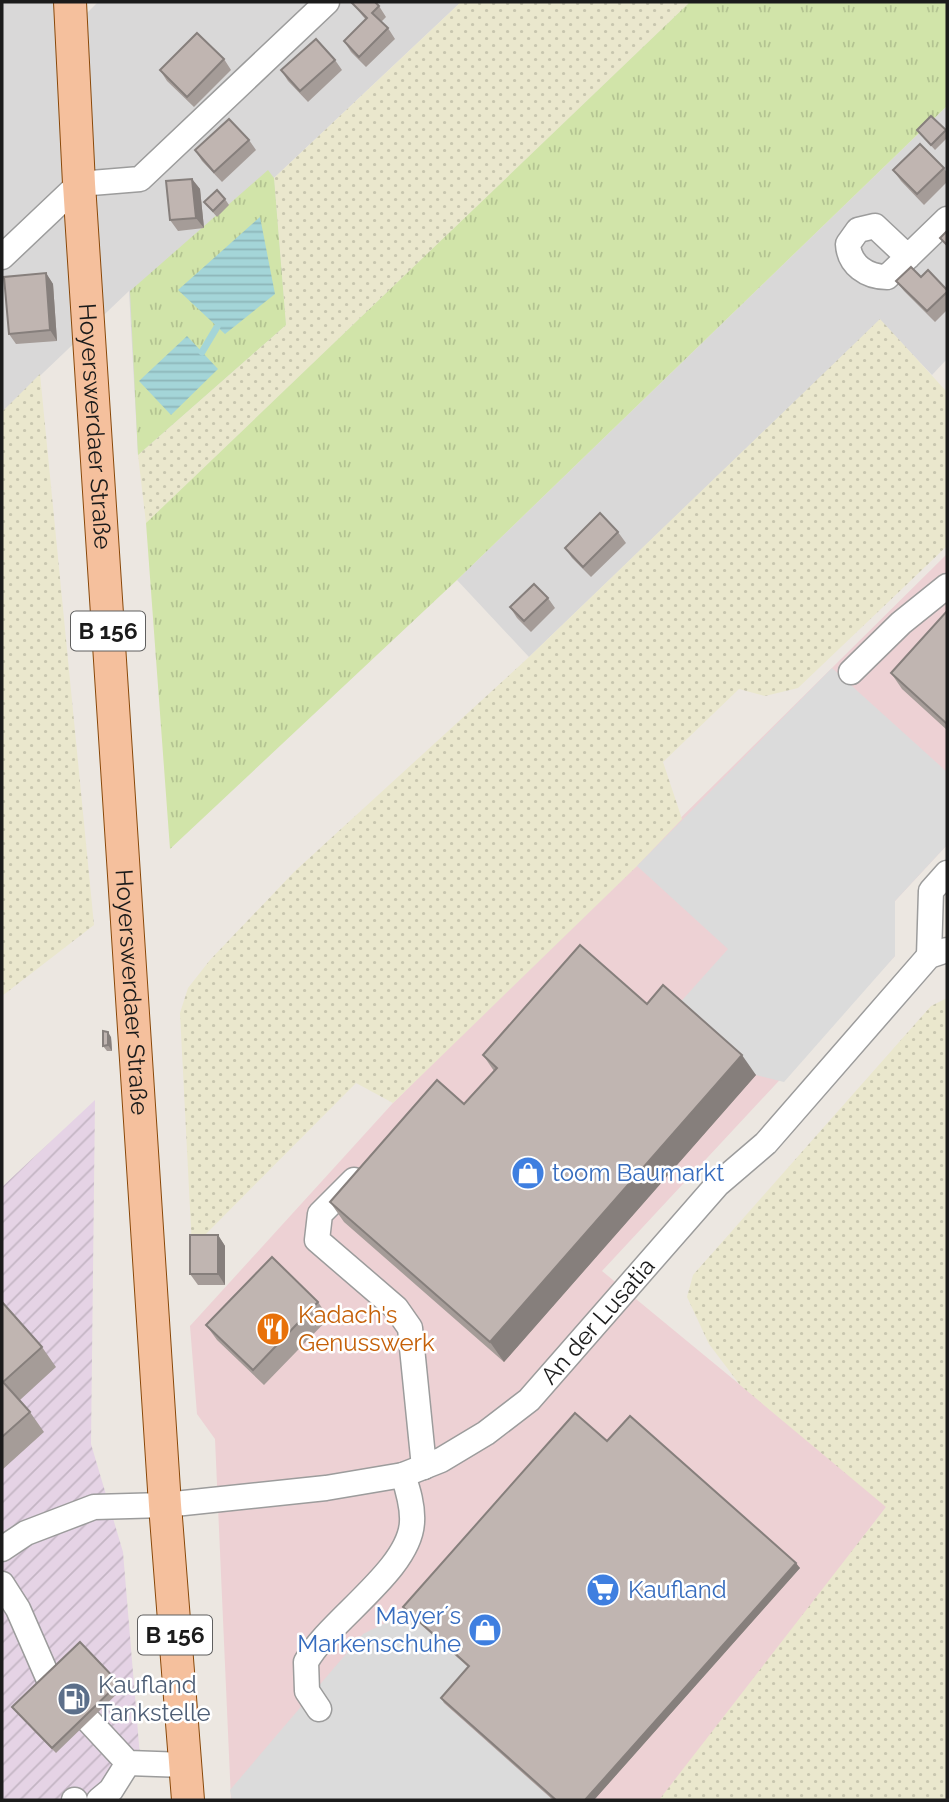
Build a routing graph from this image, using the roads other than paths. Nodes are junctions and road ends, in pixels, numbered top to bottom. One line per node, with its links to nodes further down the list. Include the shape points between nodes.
1 (70, 2): 3 (main road, Hoyerswerdaer Straße / B 156)
2 (327, 2): 3 (street, via 140,179)
3 (79, 184): 5 (street); 13 (main road, Hoyerswerdaer Straße / B 156)
4 (947, 219): 6 (street)
5 (2, 257)
6 (908, 257)
7 (947, 586): 8 (street)
8 (850, 672)
9 (947, 873): 10 (street, An der Lusatia, via 930,891)
10 (938, 953): 12 (street, An der Lusatia, via 765,1143 717,1185 530,1400 486,1433)
11 (368, 1166): 12 (street, via 320,1214 317,1240 396,1308 410,1328)
12 (414, 1471): 13 (street, An der Lusatia, via 326,1489); 17 (street, via 410,1537 394,1562 306,1662 307,1690)
13 (165, 1505): 14 (street, An der Lusatia, via 94,1507 26,1533); 20 (main road, Hoyerswerdaer Straße / B 156)
14 (2, 1549)
15 (2, 1584): 16 (street)
16 (49, 1680)
17 (318, 1709)
18 (89, 1721): 19 (street)
19 (128, 1763): 20 (street); 21 (street)
20 (185, 1765): 22 (main road, Hoyerswerdaer Straße / B 156)
21 (99, 1800)
22 (188, 1800)

